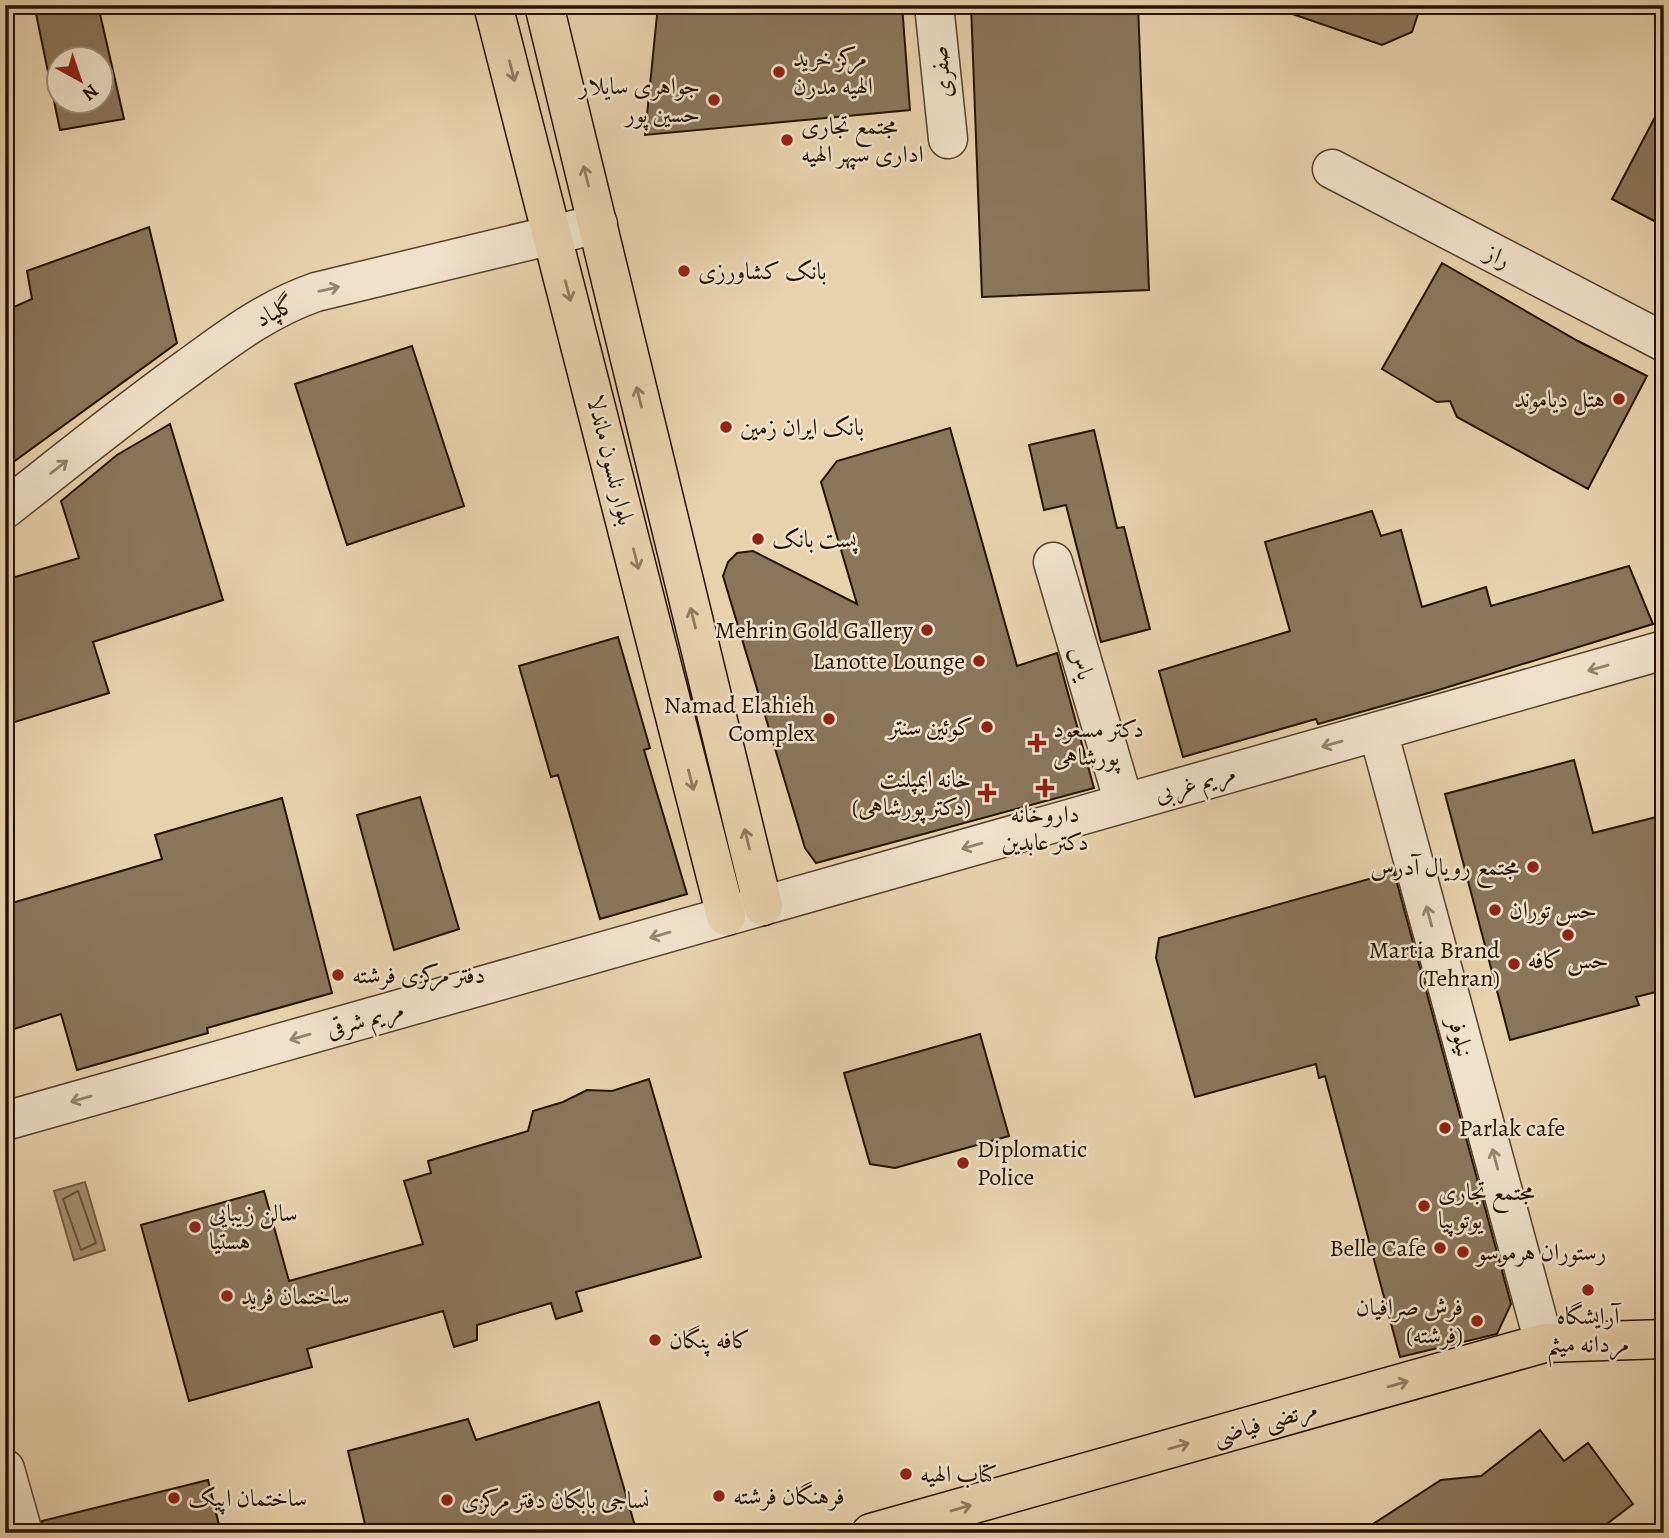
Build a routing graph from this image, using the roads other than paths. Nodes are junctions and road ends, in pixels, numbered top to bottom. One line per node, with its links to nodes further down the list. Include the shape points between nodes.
1 (493, 5): 7 (main road, بلوار نلسون ماندلا, one-way to 7)
2 (544, 5): 6 (main road, بلوار نلسون ماندلا, one-way to 2)
3 (934, 5): 4 (street, صفری)
4 (948, 139)
5 (1332, 169): 8 (street, راز)
6 (598, 224): 7 (street, گلپاد); 14 (main road, بلوار نلسون ماندلا, one-way to 6)
7 (553, 236): 9 (street, گلپاد, one-way to 7, via 146,398 257,318 286,303); 15 (main road, بلوار نلسون ماندلا, one-way to 15)
8 (1664, 342)
9 (5, 509)
10 (1053, 562): 13 (street, یاس)
11 (1664, 650): 12 (street, مریم غربی, one-way to 12)
12 (1378, 731): 13 (street, مریم غربی, one-way to 13); 18 (street, نیلوفر, one-way to 12)
13 (1124, 803): 14 (street, مریم غربی, one-way to 14)
14 (763, 905): 15 (street, مریم غربی)
15 (726, 916): 16 (street, مریم شرقی, one-way to 16)
16 (5, 1121)
17 (1664, 1339): 18 (main road, مرتضی فیاضی)
18 (1544, 1343): 21 (main road, مرتضی فیاضی, one-way to 18)
19 (5, 1469): 20 (street)
20 (23, 1533)
21 (871, 1533)

